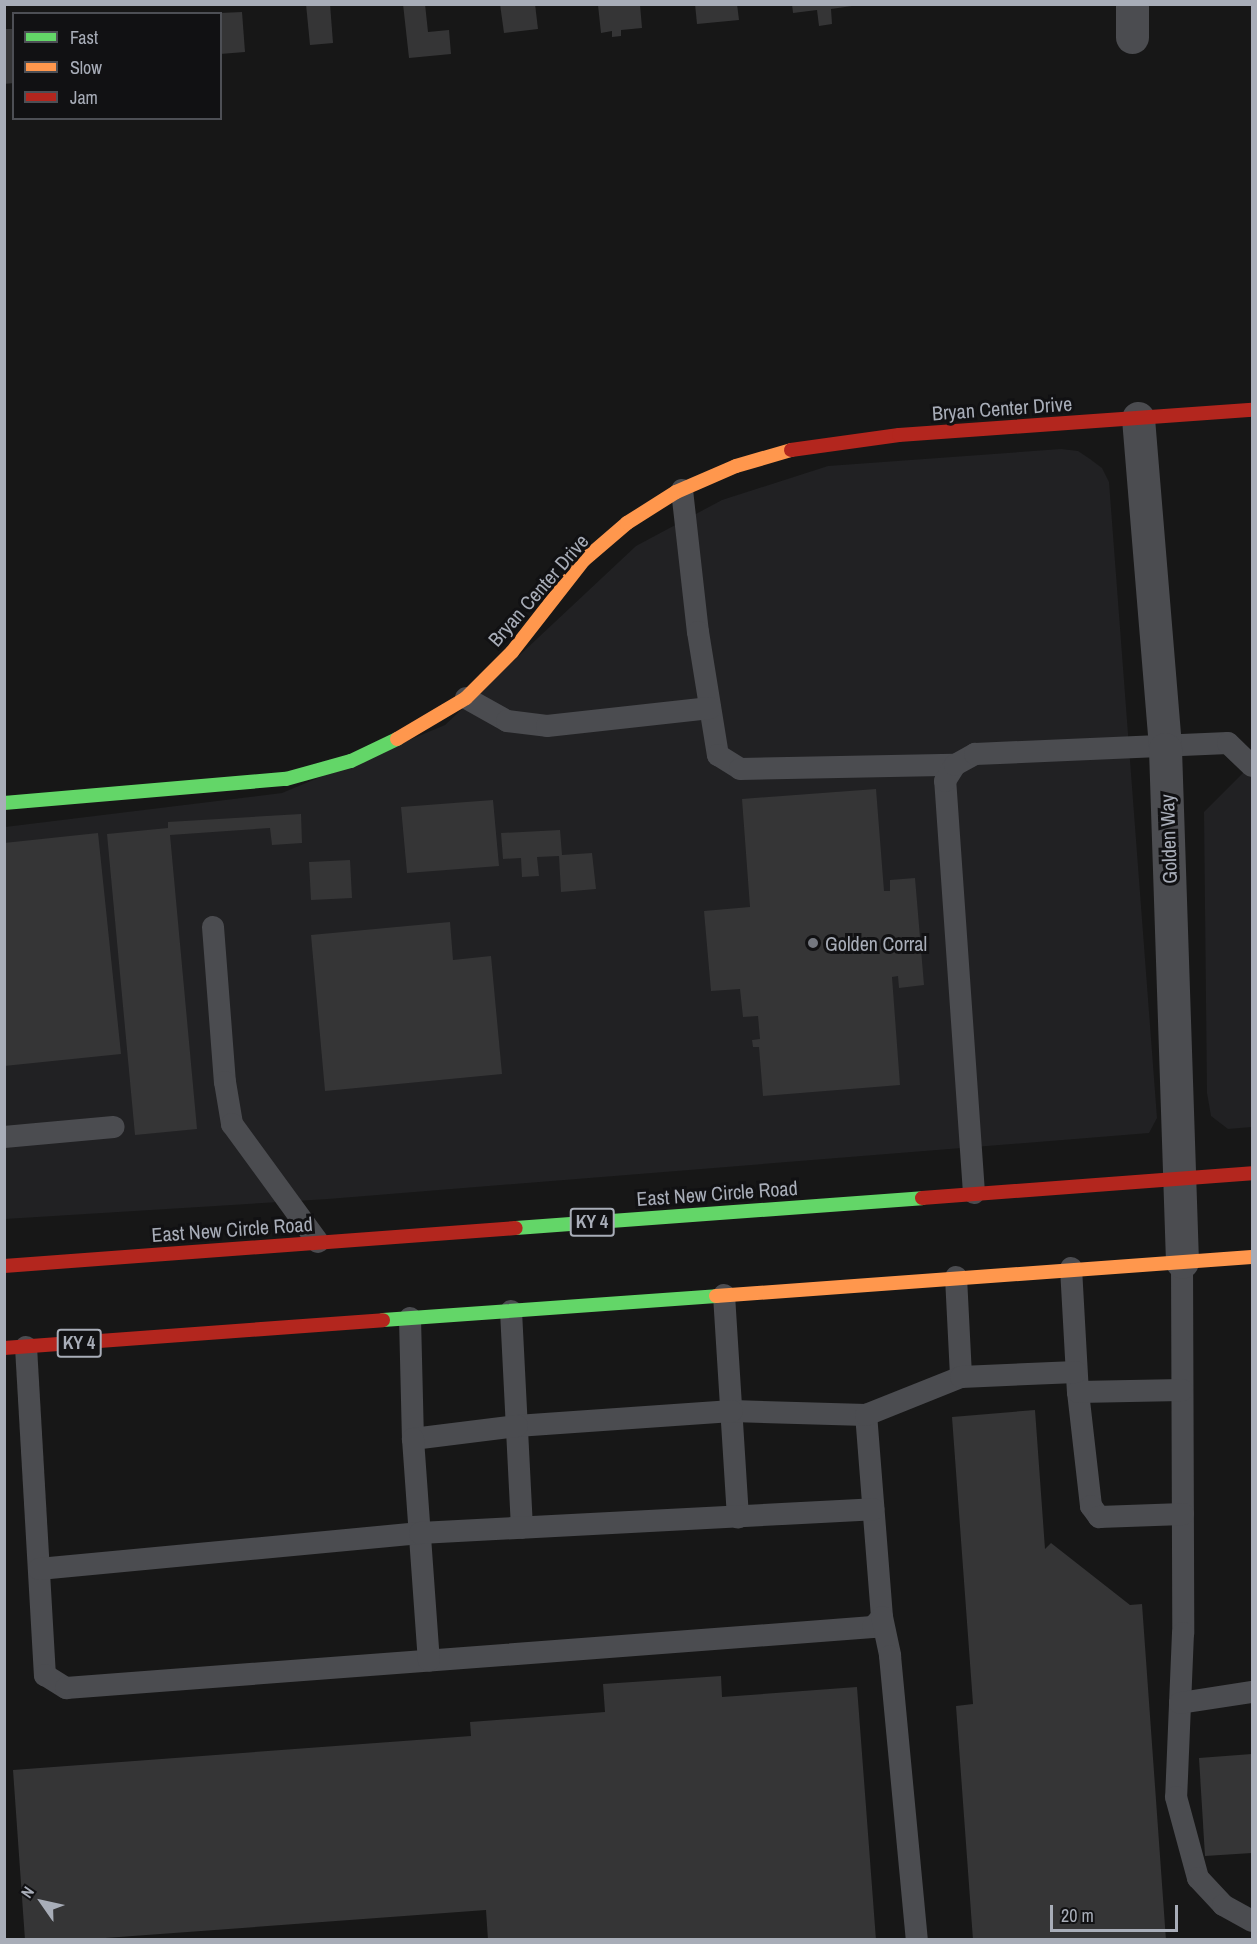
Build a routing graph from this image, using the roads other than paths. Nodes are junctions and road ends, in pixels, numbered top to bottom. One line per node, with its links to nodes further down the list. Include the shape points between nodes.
1 (1132, 4): 2 (street)
2 (1132, 37)
3 (1252, 410): 4 (main road, Bryan Center Drive)
4 (1138, 418): 5 (main road, Bryan Center Drive, via 899,435 793,449 735,466); 8 (street, Golden Way)
5 (682, 490): 6 (main road, Bryan Center Drive, via 627,523 584,560 512,652); 7 (lane)
6 (466, 698): 7 (lane, via 507,721 547,726); 11 (main road, Bryan Center Drive, via 409,733 351,761 285,779)
7 (710, 708): 9 (lane, via 718,755 740,769)
8 (1165, 749): 9 (lane, via 975,754); 10 (lane, via 1228,743); 16 (street, Golden Way)
9 (955, 765): 17 (lane, via 945,781)
10 (1252, 766)
11 (4, 803)
12 (213, 927): 18 (lane, via 232,1124)
13 (114, 1126): 14 (lane)
14 (4, 1137)
15 (1252, 1173): 16 (main road, East New Circle Road / KY 4)
16 (1180, 1178): 17 (main road, East New Circle Road / KY 4); 20 (street, Golden Way)
17 (974, 1193): 18 (main road, East New Circle Road / KY 4)
18 (318, 1242): 21 (main road, East New Circle Road / KY 4)
19 (1252, 1257): 20 (main road, KY 4)
20 (1182, 1262): 22 (main road, KY 4); 30 (lane)
21 (4, 1266)
22 (1071, 1268): 23 (main road, KY 4); 29 (lane)
23 (956, 1277): 24 (main road, KY 4); 28 (lane)
24 (724, 1295): 25 (main road, KY 4); 31 (lane)
25 (511, 1311): 26 (main road, KY 4); 33 (lane)
26 (410, 1318): 27 (main road, KY 4); 34 (lane)
27 (15, 1348): 40 (lane)
28 (961, 1377): 29 (lane); 32 (lane)
29 (1077, 1382): 30 (lane); 36 (lane, via 1091,1506 1099,1517)
30 (1182, 1390): 36 (lane)
31 (732, 1411): 32 (lane); 33 (lane); 37 (lane)
32 (866, 1415): 35 (lane)
33 (517, 1426): 34 (lane); 38 (lane)
34 (413, 1439): 39 (lane)
35 (873, 1509): 37 (lane); 41 (lane)
36 (1183, 1514): 44 (lane)
37 (738, 1518): 38 (lane)
38 (522, 1528): 39 (lane)
39 (420, 1533): 40 (lane); 42 (lane)
40 (39, 1569): 42 (lane, via 45,1675 66,1688)
41 (882, 1617): 42 (lane, via 873,1627); 46 (lane, via 890,1656)
42 (429, 1660)
43 (1252, 1692): 44 (lane)
44 (1180, 1703): 45 (lane, via 1176,1797 1198,1878 1223,1905)
45 (1252, 1921)
46 (917, 1940)

